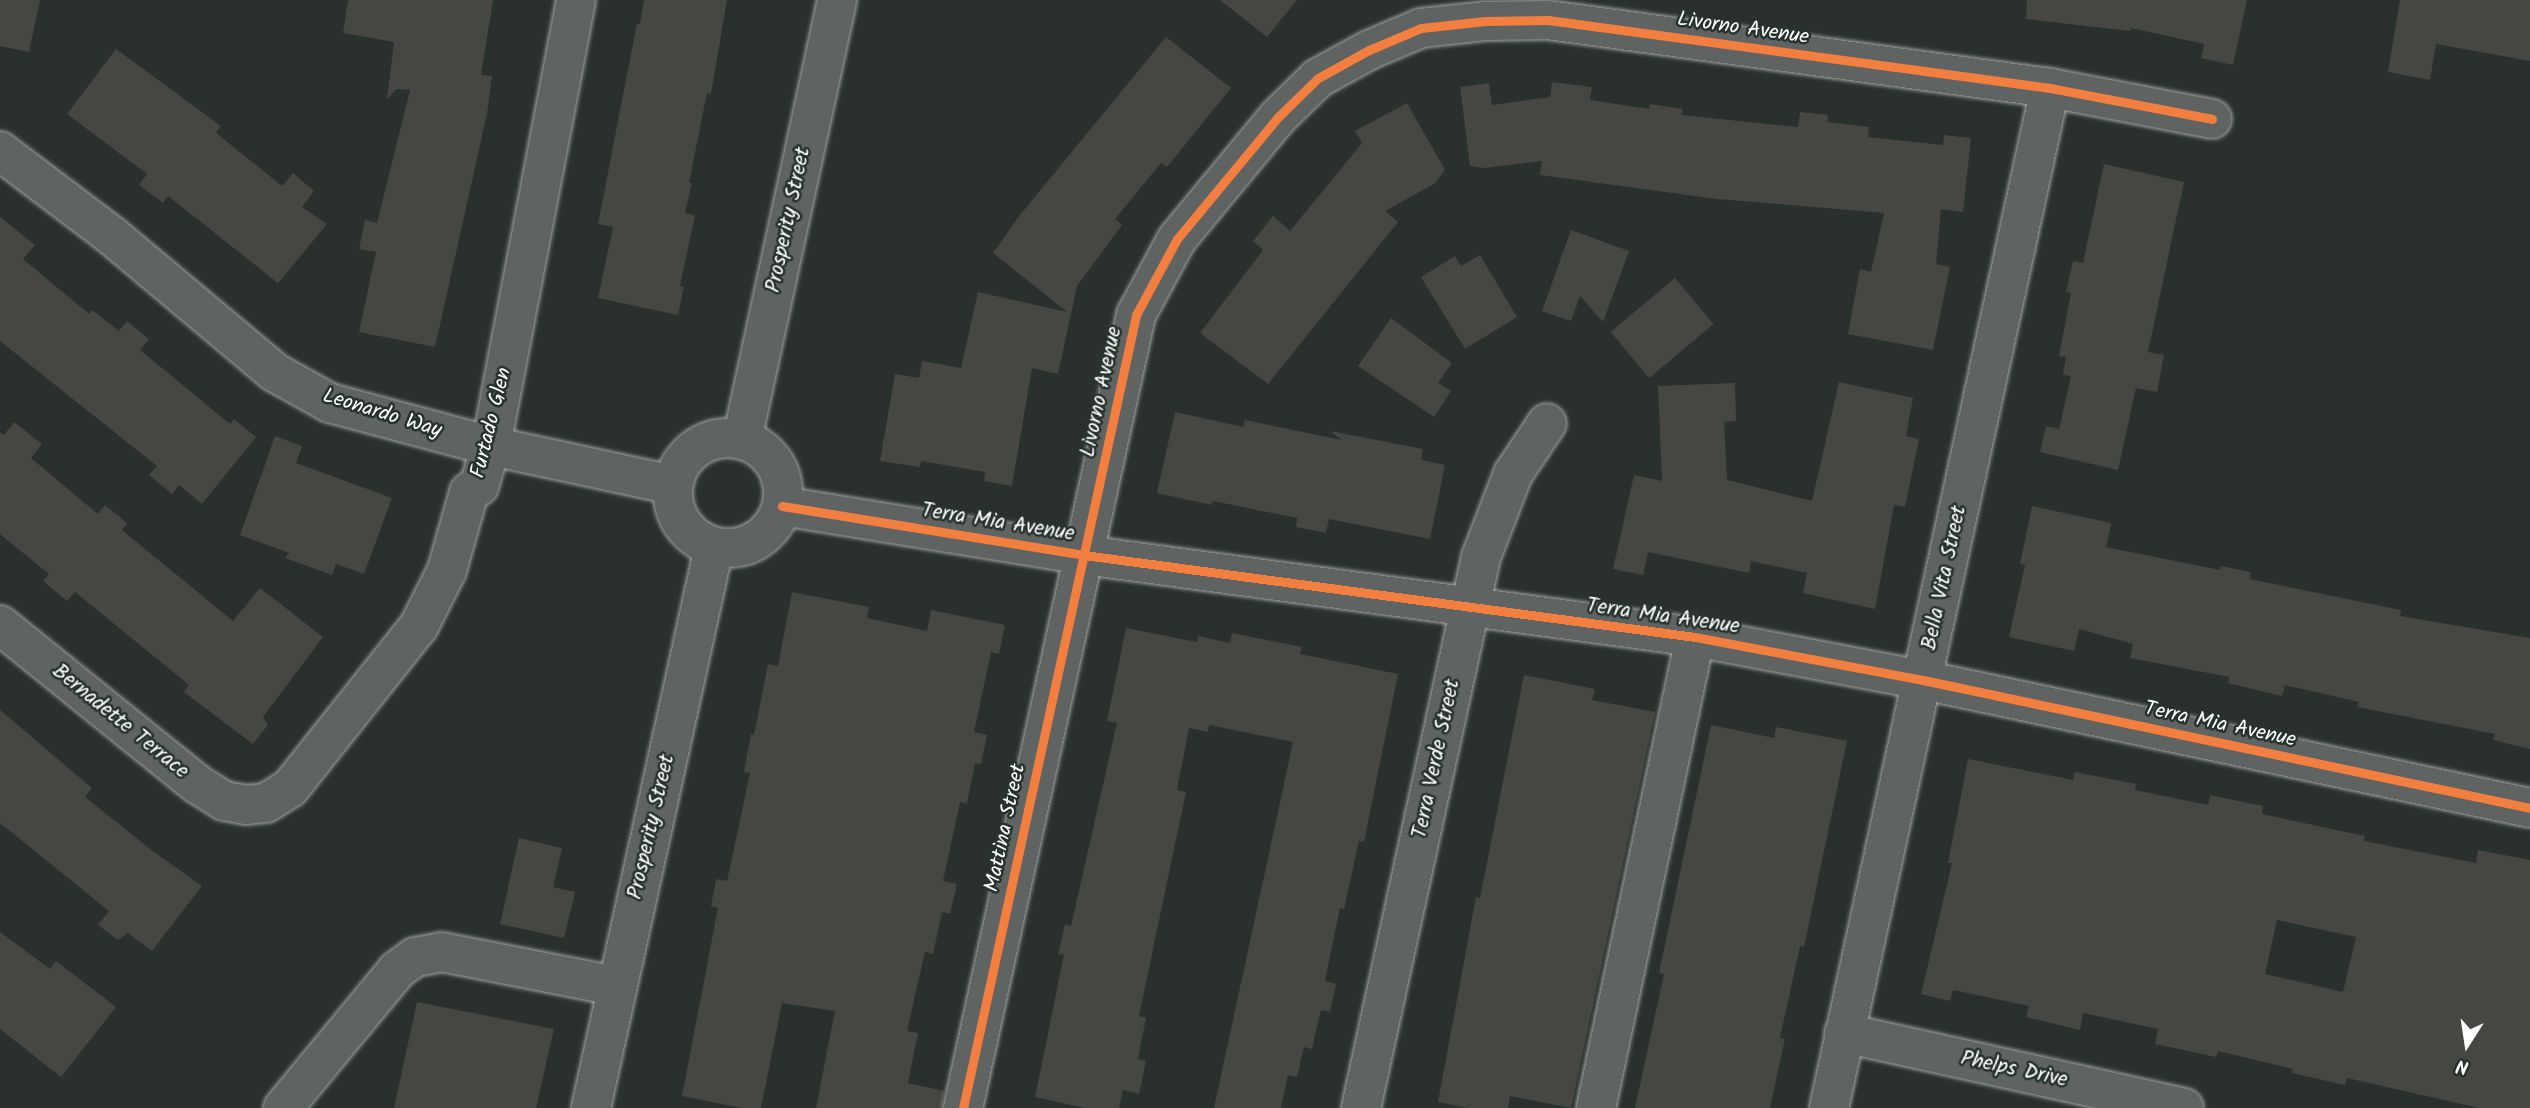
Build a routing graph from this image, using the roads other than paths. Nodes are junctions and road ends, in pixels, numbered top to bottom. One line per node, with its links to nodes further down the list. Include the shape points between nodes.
1 (576, 0): 8 (street, Furtado Glen)
2 (837, 0): 7 (street, Prosperity Street)
3 (2050, 88): 4 (street, Livorno Avenue); 12 (street, Livorno Avenue, via 1548,20 1421,28 1369,50 1318,78 1278,117 1177,239 1136,315); 16 (street, Bella Vita Street)
4 (2212, 119)
5 (0, 151): 8 (street, Leonardo Way, via 111,235 274,372 330,403)
6 (1547, 423): 13 (street, Terra Verde Street, via 1513,474 1481,557)
7 (742, 440): 9 (street, via 723,438 698,448 679,467); 10 (street, via 771,458 780,472)
8 (491, 446): 9 (street, Leonardo Way); 17 (street, Furtado Glen, via 479,486 469,492 447,570 419,626 290,788 266,803)
9 (673, 485): 11 (street, via 673,501 687,530)
10 (782, 506): 11 (street, via 764,536 732,549); 12 (street, Terra Mia Avenue)
11 (714, 547): 19 (street, Prosperity Street)
12 (1084, 555): 13 (street, Terra Mia Avenue); 23 (street, Mattina Street)
13 (1469, 608): 15 (street, Terra Mia Avenue); 24 (street, Terra Verde Street)
14 (0, 625): 17 (street, Bernadette Terrace, via 197,785 224,801)
15 (1695, 637): 16 (street, Terra Mia Avenue); 25 (street)
16 (1923, 680): 18 (street, Terra Mia Avenue); 20 (street, Bella Vita Street)
17 (246, 804)
18 (2530, 808)
19 (616, 986): 21 (street, via 442,952 415,957 397,970); 22 (street, Prosperity Street)
20 (1844, 1033): 26 (street, Bella Vita Street); 27 (street, Phelps Drive)
21 (283, 1108)
22 (591, 1108)
23 (963, 1108)
24 (1361, 1108)
25 (1596, 1108)
26 (1829, 1108)
27 (2184, 1108)

